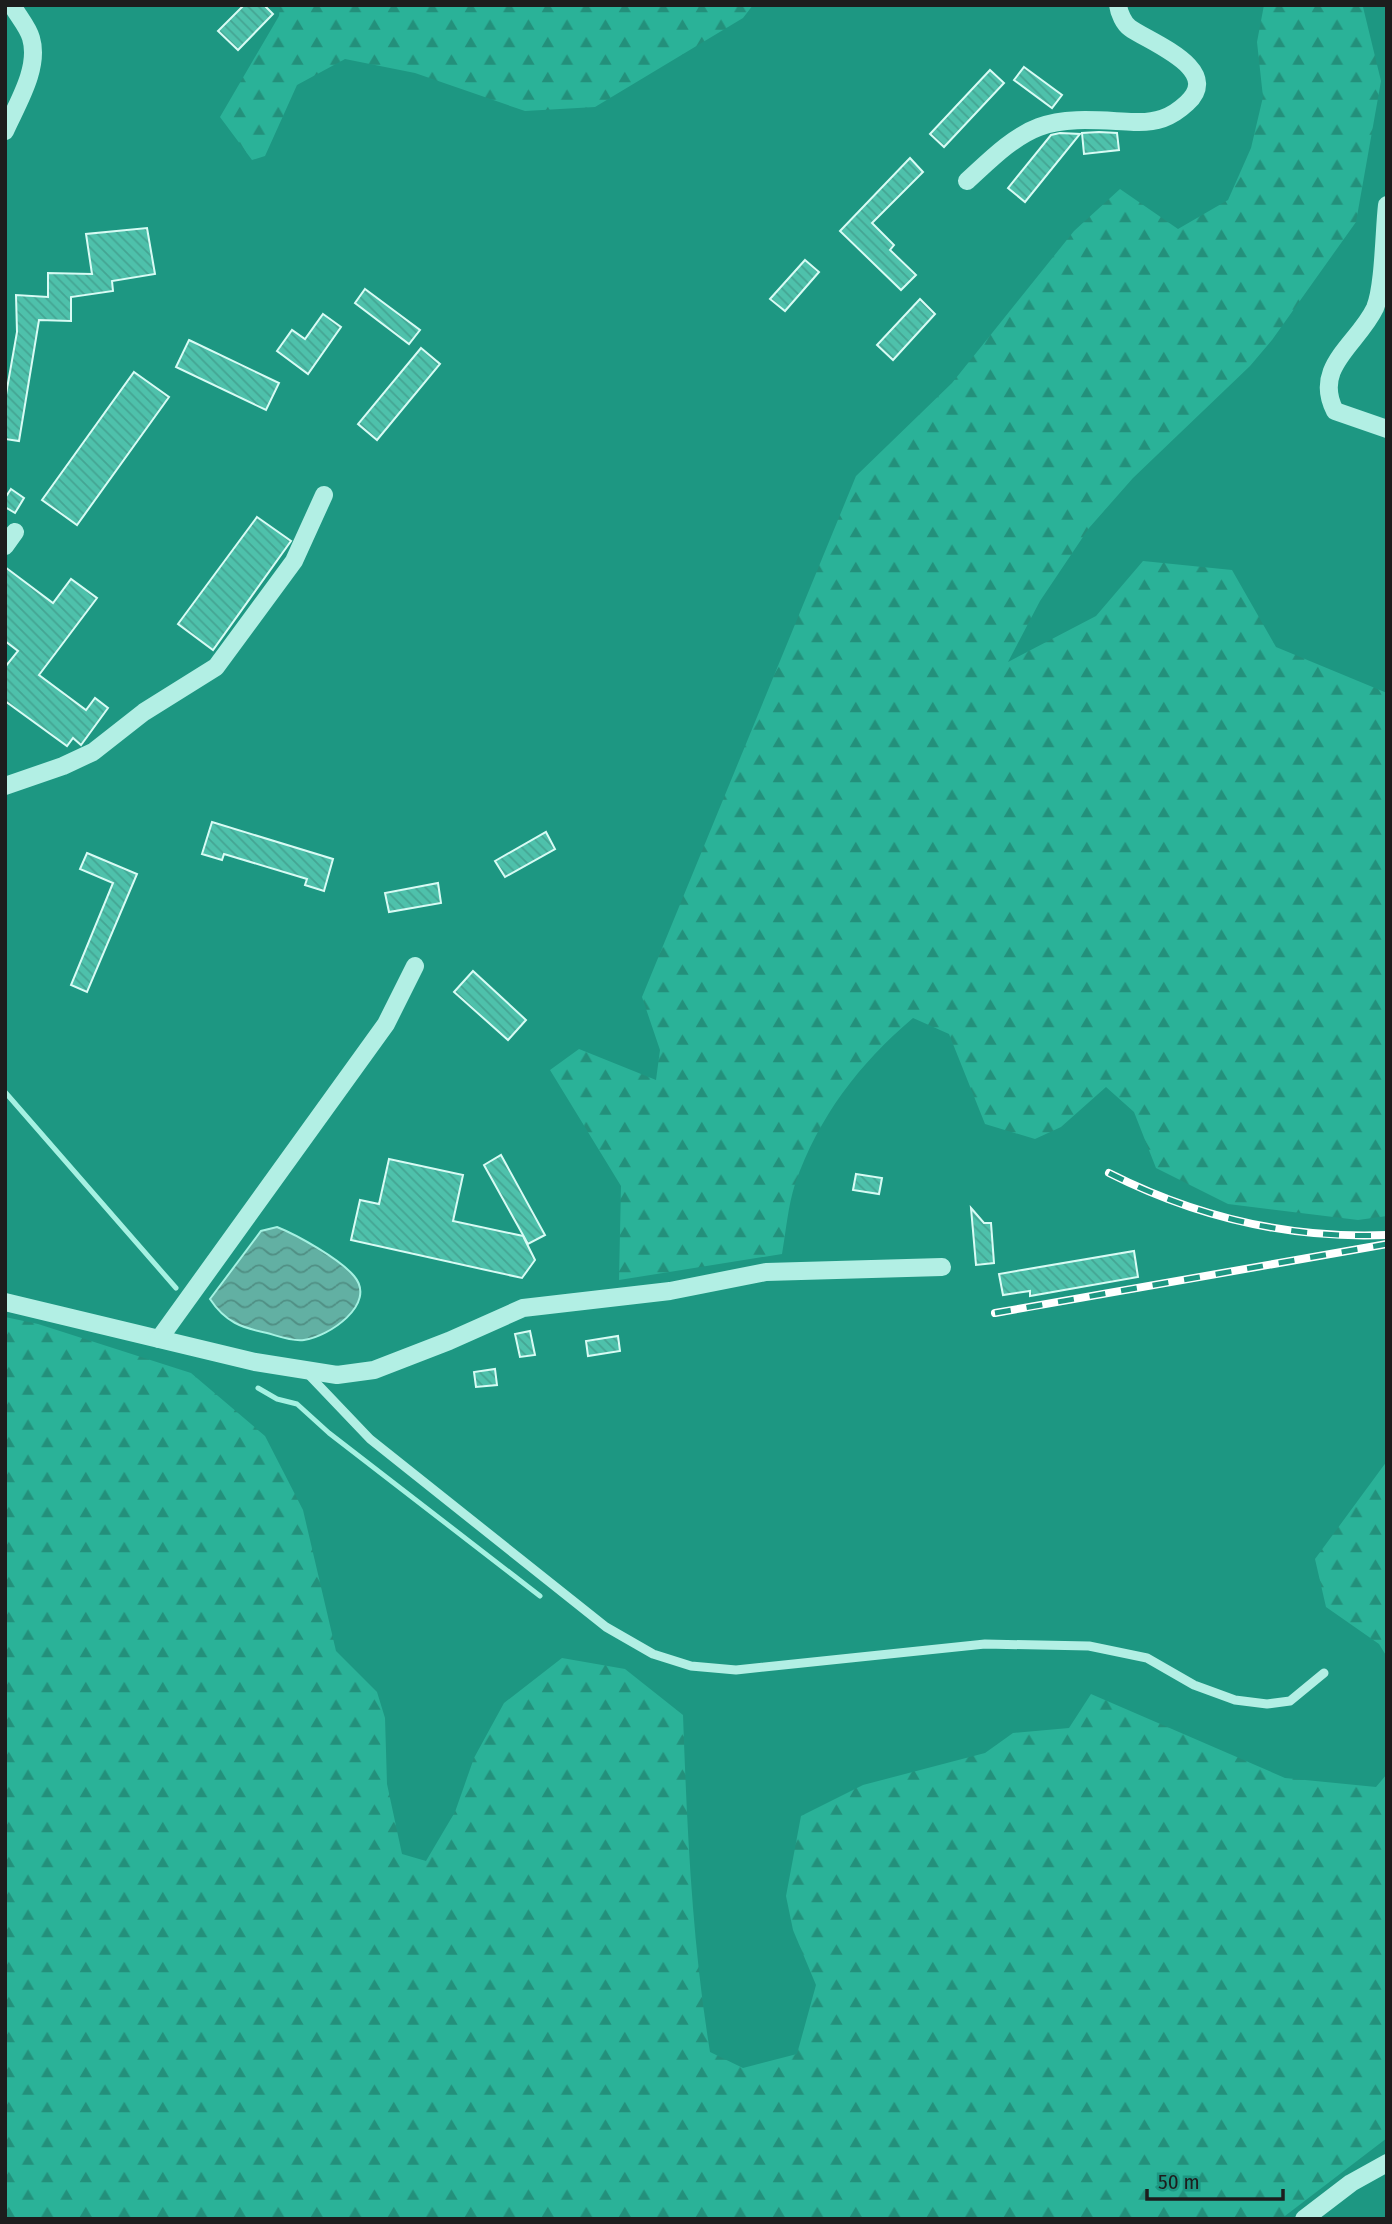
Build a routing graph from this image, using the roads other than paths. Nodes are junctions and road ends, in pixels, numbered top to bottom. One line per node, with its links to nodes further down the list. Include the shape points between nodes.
1 (12, 5): 3 (street, via 31,35 34,52)
2 (1118, 5): 4 (street, via 1128,27 1193,70 1196,86 1191,99 1175,114 1152,122 1081,120 1039,127 1001,151)
3 (5, 131)
4 (967, 181)
5 (1387, 205): 6 (street, via 1377,303 1327,383 1335,411)
6 (1387, 429)
7 (324, 495): 8 (street, via 294,561 216,667 144,712 93,752)
8 (5, 786)
9 (415, 966): 12 (street, via 386,1024)
10 (942, 1267): 13 (street, via 766,1272 670,1290 523,1308 374,1370 337,1375)
11 (5, 1302): 12 (street)
12 (159, 1339): 13 (street)
13 (305, 1370): 14 (lane, via 370,1439 606,1627 653,1654 691,1666 736,1670 985,1644 1089,1646 1147,1658 1194,1685 1235,1700 1267,1704 1290,1701)
14 (1324, 1673)
15 (1387, 2163): 16 (street, via 1351,2183)
16 (1304, 2219)

